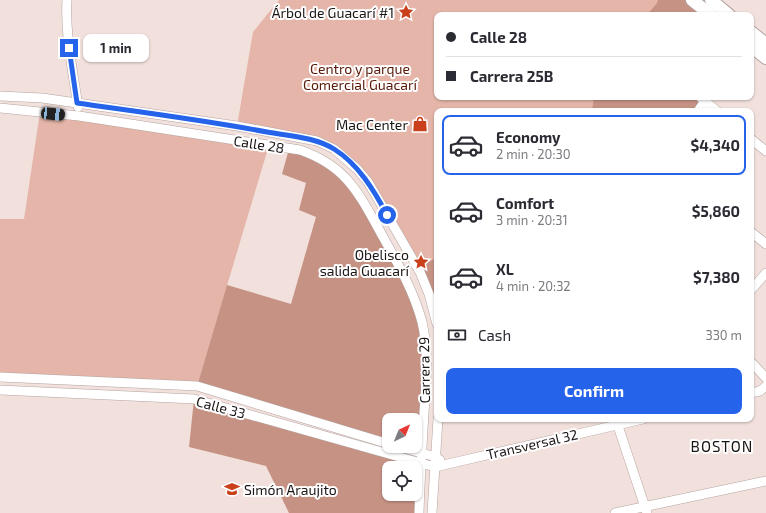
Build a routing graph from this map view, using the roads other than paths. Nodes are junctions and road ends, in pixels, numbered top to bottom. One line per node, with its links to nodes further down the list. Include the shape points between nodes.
1 (67, 0): 12 (street, via 67,34)
2 (692, 0): 4 (main road)
3 (711, 0): 5 (main road)
4 (707, 12)
5 (725, 12)
6 (754, 34): 7 (main road)
7 (766, 44)
8 (754, 48): 9 (main road)
9 (766, 58)
10 (0, 96): 12 (street, Calle 28)
11 (703, 100): 14 (street)
12 (77, 103): 15 (street); 20 (street, Calle 28, via 237,126 317,141 334,149 368,182)
13 (0, 108): 15 (street, Calle 28)
14 (713, 108)
15 (79, 116): 24 (street, Calle 28, via 300,150 327,162 347,179 370,214 403,273)
16 (754, 141): 17 (street)
17 (766, 151)
18 (754, 234): 19 (street)
19 (766, 244)
20 (420, 272): 23 (street, Carrera 29)
21 (766, 273): 22 (street)
22 (754, 287)
23 (434, 313)
24 (422, 324): 37 (street, Carrera 29, via 426,384)
25 (754, 365): 27 (street)
26 (0, 377): 28 (street, Calle 33)
27 (766, 378)
28 (100, 382): 32 (street); 35 (street, Calle 33, via 197,386)
29 (766, 386): 31 (street)
30 (0, 390): 32 (street, Calle 33)
31 (754, 392)
32 (99, 395): 39 (street, Calle 33, via 194,399)
33 (438, 422): 38 (street, Carrera 29)
34 (616, 422): 42 (street, Transversal 32); 46 (street)
35 (382, 442)
36 (419, 453): 37 (street)
37 (422, 454): 38 (street); 40 (street, Carrera 29)
38 (436, 457): 42 (street); 43 (street, Carrera 29)
39 (410, 461)
40 (421, 461)
41 (422, 464): 43 (street, Calle 33)
42 (446, 464): 43 (street, Transversal 32)
43 (435, 467): 48 (street, Carrera 29)
44 (766, 481): 46 (street)
45 (419, 501): 47 (street, Carrera 29)
46 (646, 510): 49 (street)
47 (419, 513)
48 (432, 513)
49 (615, 513)

